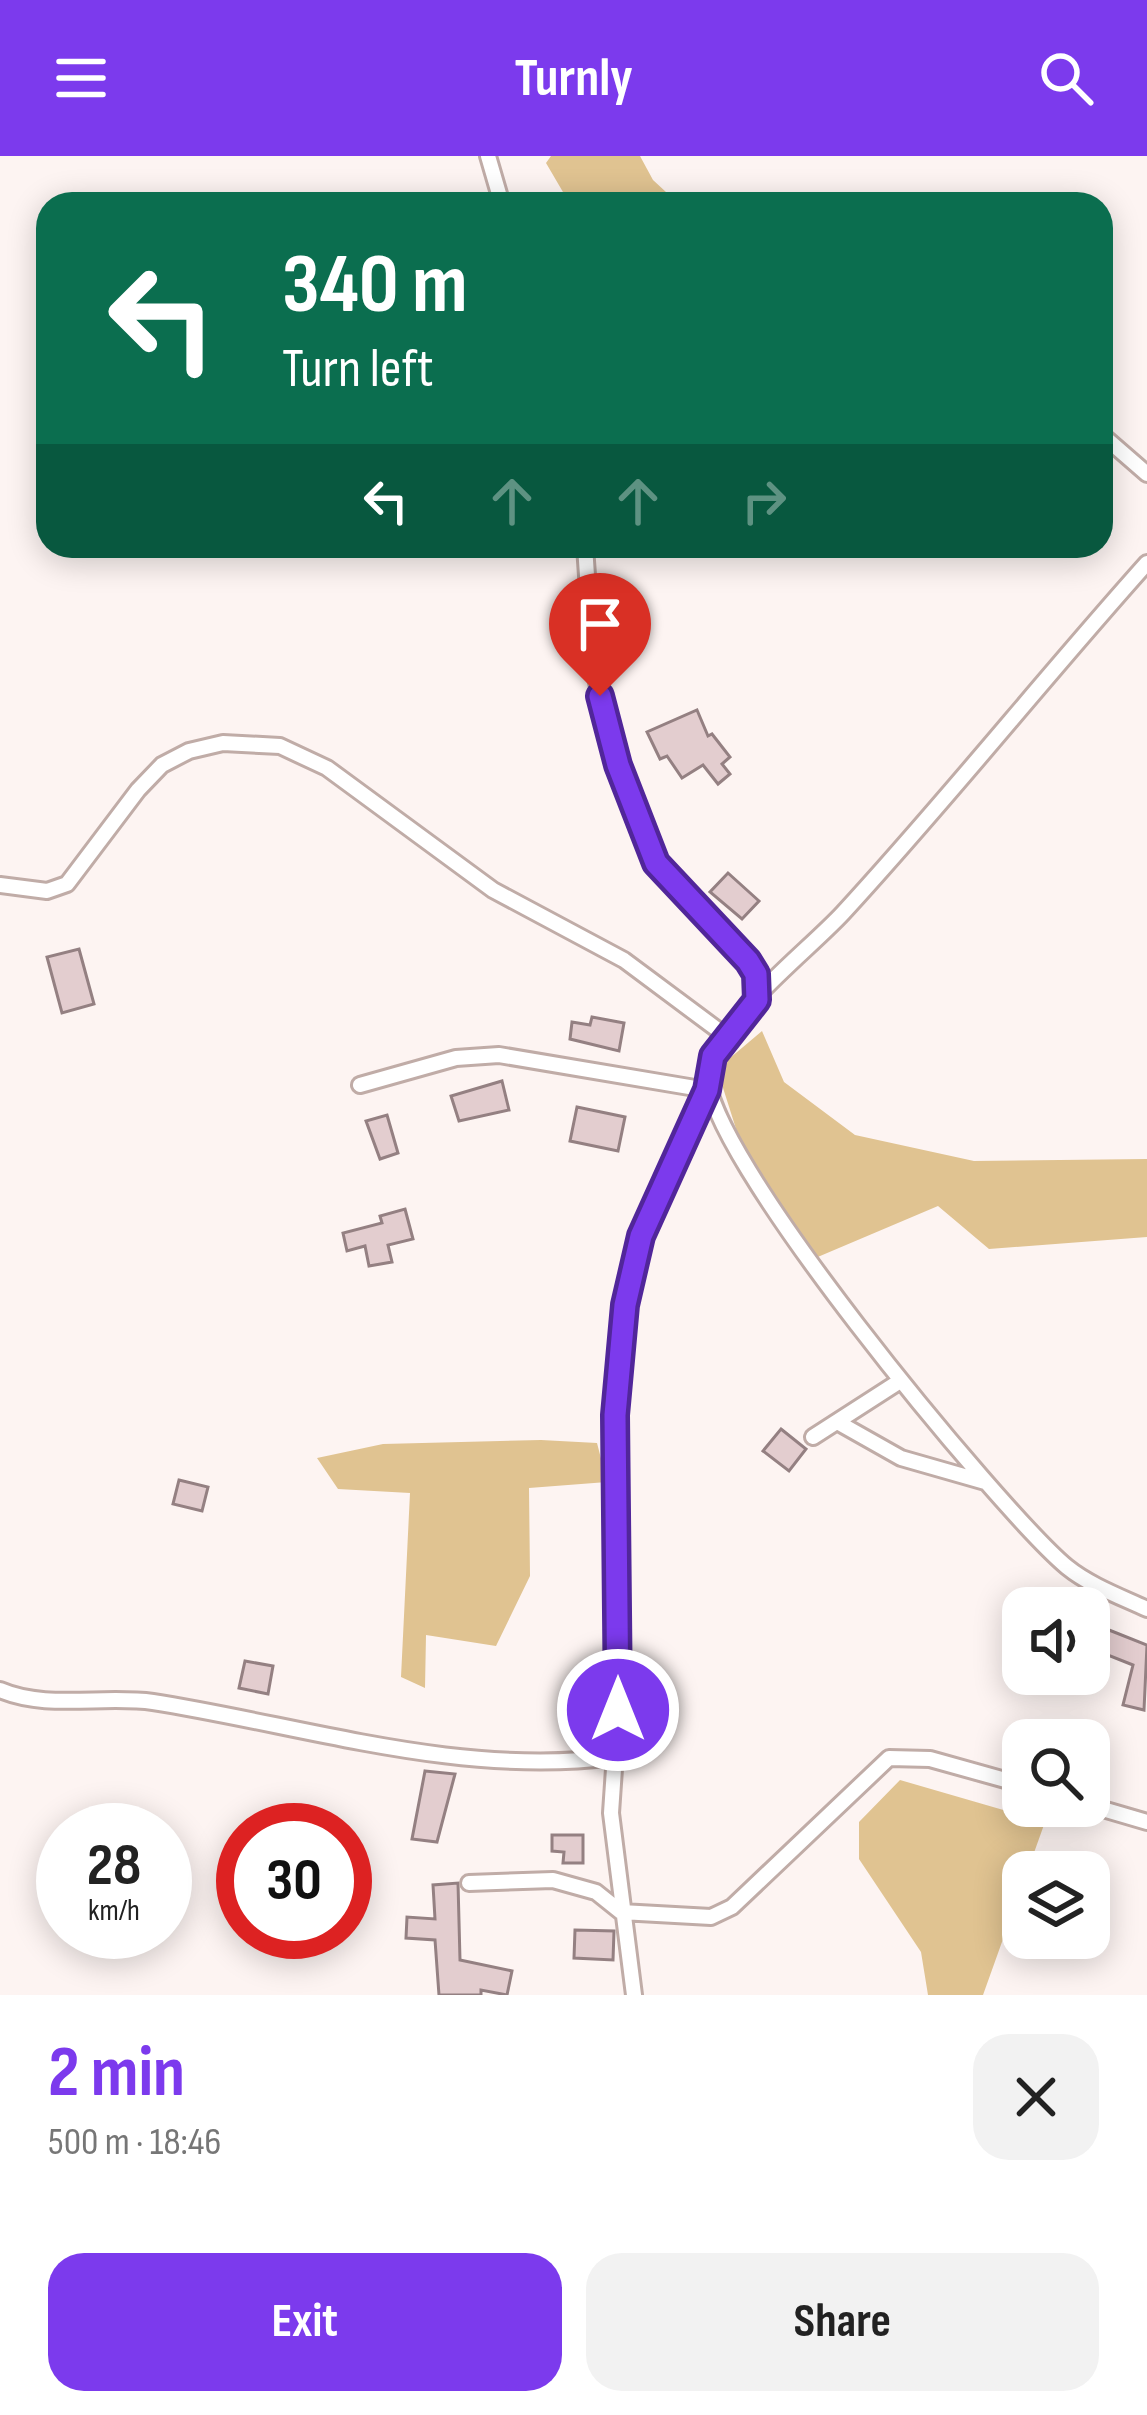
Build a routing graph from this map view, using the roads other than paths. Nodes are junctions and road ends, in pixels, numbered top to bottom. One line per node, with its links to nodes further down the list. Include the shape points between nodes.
1 (488, 156): 2 (street)
2 (498, 192)
3 (1113, 444): 4 (street)
4 (1147, 473)
5 (586, 558): 8 (street, via 593,664 630,800 671,884 748,961)
6 (1147, 563): 8 (street, via 842,914)
7 (0, 884): 9 (street, via 47,891 68,884 138,790 189,751 223,742 280,746 327,768 493,890 624,960)
8 (757, 1000): 9 (street)
9 (726, 1036): 11 (street)
10 (360, 1085): 11 (street, via 456,1058 499,1055)
11 (707, 1090): 12 (street, via 762,1187); 18 (street, via 641,1236 625,1305 615,1415)
12 (900, 1381): 13 (street); 15 (street)
13 (839, 1423): 14 (street); 15 (street, via 901,1458)
14 (813, 1437)
15 (985, 1482): 16 (street, via 1068,1568)
16 (1147, 1609)
17 (0, 1690): 18 (street, via 21,1698 150,1702 419,1753 526,1764)
18 (613, 1757): 23 (street)
19 (1002, 1779): 23 (street, via 930,1759 889,1758 722,1914)
20 (1110, 1811): 21 (street)
21 (1147, 1822)
22 (469, 1883): 23 (street, via 553,1880 596,1892)
23 (622, 1912): 24 (street)
24 (634, 1995)

